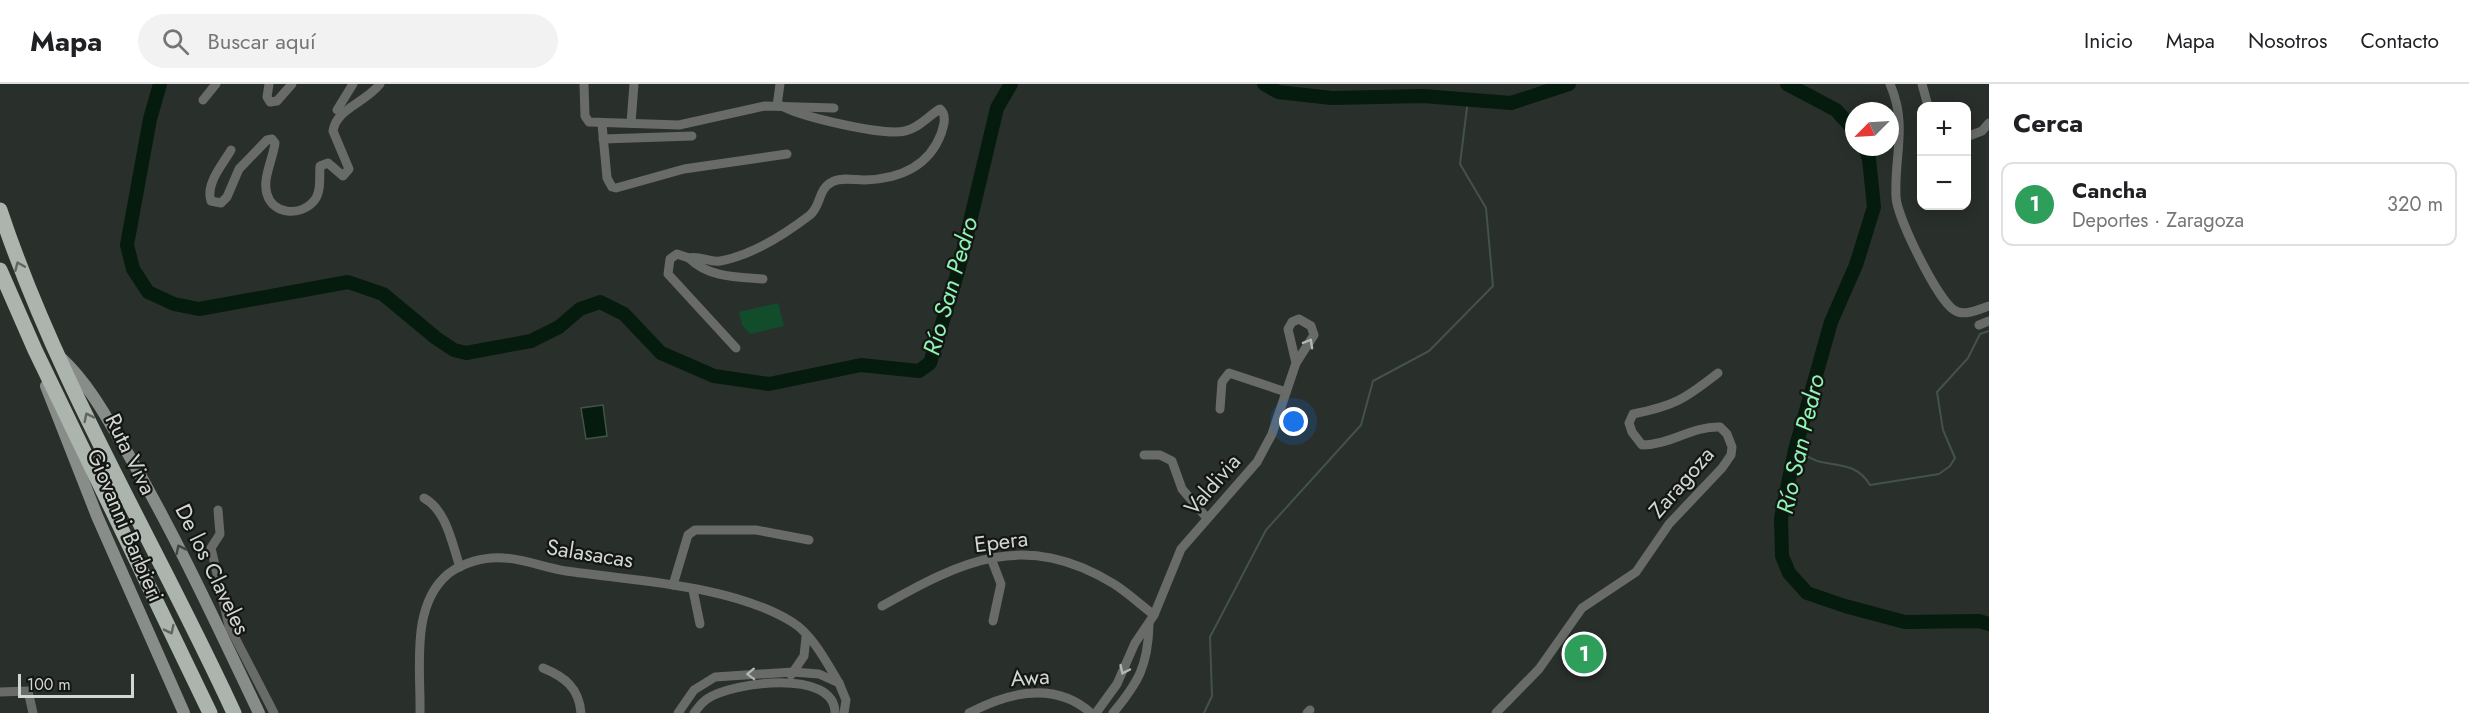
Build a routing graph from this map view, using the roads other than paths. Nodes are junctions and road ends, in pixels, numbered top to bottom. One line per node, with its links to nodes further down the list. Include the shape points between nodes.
1 (216, 84): 11 (street)
2 (268, 84): 3 (street, via 270,102 277,101)
3 (292, 84)
4 (353, 84): 15 (street)
5 (380, 84): 22 (street, via 366,99 337,118 333,131 349,169 343,176 324,162 320,166 317,196 306,207 282,211 267,197 266,183 275,143 272,140 267,140 239,169 227,197 221,203 211,201 211,184)
6 (584, 84): 18 (street, via 585,116 589,122)
7 (634, 84): 16 (street)
8 (780, 84): 13 (street)
9 (1890, 84): 28 (street, via 1901,116 1896,199 1902,224 1953,310 1968,312)
10 (1922, 84): 12 (street)
11 (203, 100)
12 (1927, 102)
13 (779, 106): 14 (street); 16 (street, via 680,125); 25 (street, via 800,115 894,132 911,129 940,109 944,123 929,154 905,174 834,181 824,188 813,212 761,246 740,257 720,261)
14 (834, 108)
15 (337, 110)
16 (631, 123): 18 (street)
17 (1989, 123): 19 (street)
18 (602, 124): 21 (street)
19 (1971, 135)
20 (692, 136): 21 (street)
21 (603, 139): 23 (street, via 607,178 616,188 684,169)
22 (231, 150)
23 (787, 154)
24 (0, 210): 33 (highway, Ruta Viva, one-way to 24, via 17,260)
25 (689, 258): 27 (street, via 722,275); 31 (street, via 677,255 670,259 668,274)
26 (0, 270): 32 (highway, Ruta Viva)
27 (763, 279)
28 (1989, 306)
29 (1989, 321): 30 (street)
30 (1979, 325)
31 (736, 348)
32 (35, 351): 59 (main road, Giovanni Barbieri, via 98,516); 60 (highway, Ruta Viva, one-way to 60)
33 (61, 358): 61 (highway, Ruta Viva, one-way to 33); 62 (main road, De los Claveles, one-way to 33, via 159,507 106,418 74,370)
34 (1296, 363): 36 (street, Valdivia)
35 (1718, 373): 74 (street, Zaragoza, via 1685,399 1633,414 1629,423 1642,445 1662,444 1707,426 1720,427 1727,434 1731,455 1669,524 1636,572 1582,608 1539,669)
36 (1286, 392): 37 (street, via 1230,373 1222,382); 41 (street, Valdivia, via 1272,434 1257,462)
37 (1220, 409)
38 (1144, 455): 41 (street, via 1160,455 1172,461 1182,489)
39 (424, 498): 44 (street, via 441,515)
40 (218, 510): 63 (street, via 220,534 211,548 226,618)
41 (1207, 518): 48 (street, Valdivia, via 1181,549)
42 (809, 540): 45 (street, via 756,530 694,530 688,535)
43 (991, 558): 47 (street, Epera, via 939,574); 48 (street, Epera, via 1026,554 1071,563 1114,585); 49 (street, via 1001,584)
44 (460, 567): 45 (street, Salasacas, via 504,558); 64 (street, Salasacas, via 441,581 425,608)
45 (672, 585): 46 (street, Salasacas)
46 (693, 590): 50 (street); 52 (street, Salasacas, via 752,603 794,623)
47 (882, 606)
48 (1154, 615): 51 (street, Valdivia)
49 (993, 621)
50 (700, 624)
51 (1149, 625): 72 (street, Valdivia, one-way to 72, via 1135,643 1117,684); 73 (street, Valdivia, via 1137,683)
52 (806, 637): 54 (street, via 804,656); 56 (street, Salasacas)
53 (543, 668): 65 (street, via 561,675 572,686)
54 (793, 672): 55 (street); 56 (street, via 819,674); 66 (street, one-way to 66, via 715,677 694,690)
55 (786, 682): 67 (street, via 722,692 708,698); 68 (street, via 823,690 834,702)
56 (839, 683): 69 (street, via 846,700)
57 (0, 692): 58 (street, via 28,691)
58 (33, 713)
59 (184, 713)
60 (210, 713)
61 (234, 713)
62 (259, 713)
63 (274, 713)
64 (420, 713)
65 (581, 713)
66 (678, 713)
67 (694, 713)
68 (835, 713)
69 (844, 713)
70 (969, 713): 71 (street, Awa, via 1003,698 1045,693 1070,698)
71 (1091, 713)
72 (1096, 713)
73 (1113, 713)
74 (1496, 713)

